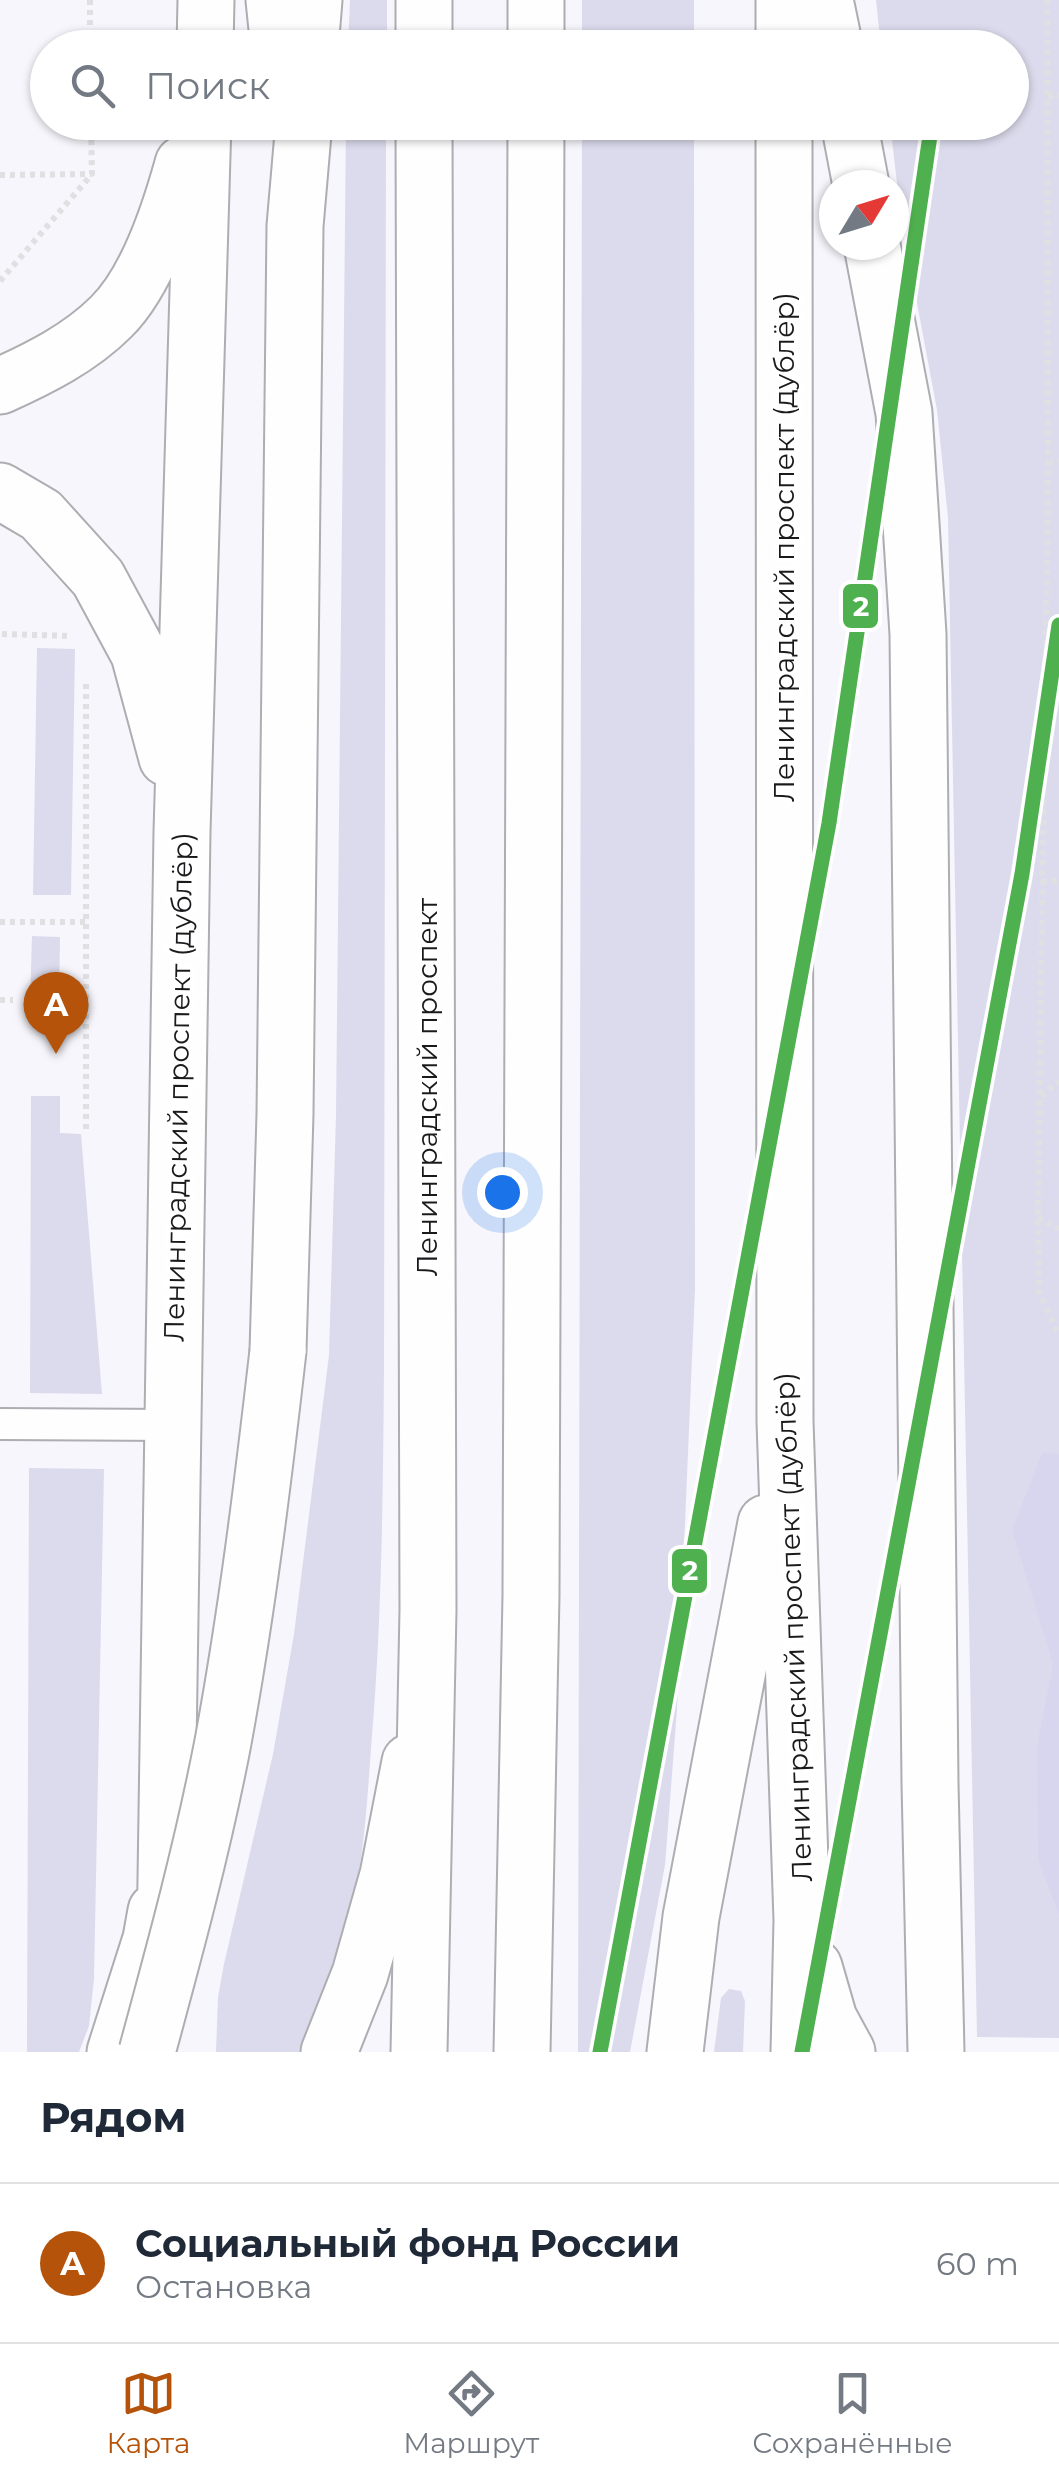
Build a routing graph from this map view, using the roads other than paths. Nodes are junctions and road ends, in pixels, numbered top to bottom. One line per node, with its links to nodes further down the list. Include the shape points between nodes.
1 (206, 0): 8 (main road)
2 (274, 0): 9 (main road)
3 (314, 0): 10 (main road)
4 (424, 0): 11 (main road)
5 (536, 0): 12 (main road)
6 (784, 0): 13 (main road)
7 (826, 0): 14 (main road)
8 (205, 30)
9 (277, 30)
10 (312, 30)
11 (424, 30)
12 (536, 30)
13 (784, 30)
14 (831, 30)
15 (189, 140): 26 (main road, via 152,257 113,316 53,361)
16 (201, 140): 28 (main road, Ленинградский проспект (дублёр))
17 (288, 140): 24 (main road)
18 (302, 140): 24 (main road)
19 (424, 140): 32 (main road, Ленинградский проспект)
20 (536, 140): 40 (main road, via 531,1595)
21 (784, 140): 29 (main road, Ленинградский проспект (дублёр))
22 (852, 140): 23 (main road)
23 (858, 170)
24 (295, 226): 36 (main road, bridge, via 278,1351 222,1744)
25 (875, 260): 44 (main road, via 904,413 918,634)
26 (0, 386)
27 (0, 491): 28 (main road, via 41,514 98,578 139,654)
28 (182, 832): 31 (main road, Ленинградский проспект (дублёр))
29 (785, 1422): 34 (main road, Ленинградский проспект (дублёр)); 41 (main road, via 692,1917)
30 (0, 1424): 31 (lane)
31 (173, 1424): 33 (main road, Ленинградский проспект (дублёр))
32 (428, 1610): 38 (main road, via 388,1875); 39 (main road, Ленинградский проспект)
33 (167, 1853): 35 (main road, via 151,1939); 37 (main road, Ленинградский проспект (дублёр))
34 (802, 1920): 42 (main road, Ленинградский проспект (дублёр)); 43 (main road, via 829,2019)
35 (115, 2052)
36 (148, 2052)
37 (164, 2052)
38 (329, 2052)
39 (419, 2052)
40 (522, 2052)
41 (674, 2052)
42 (799, 2052)
43 (847, 2052)
44 (936, 2052)

